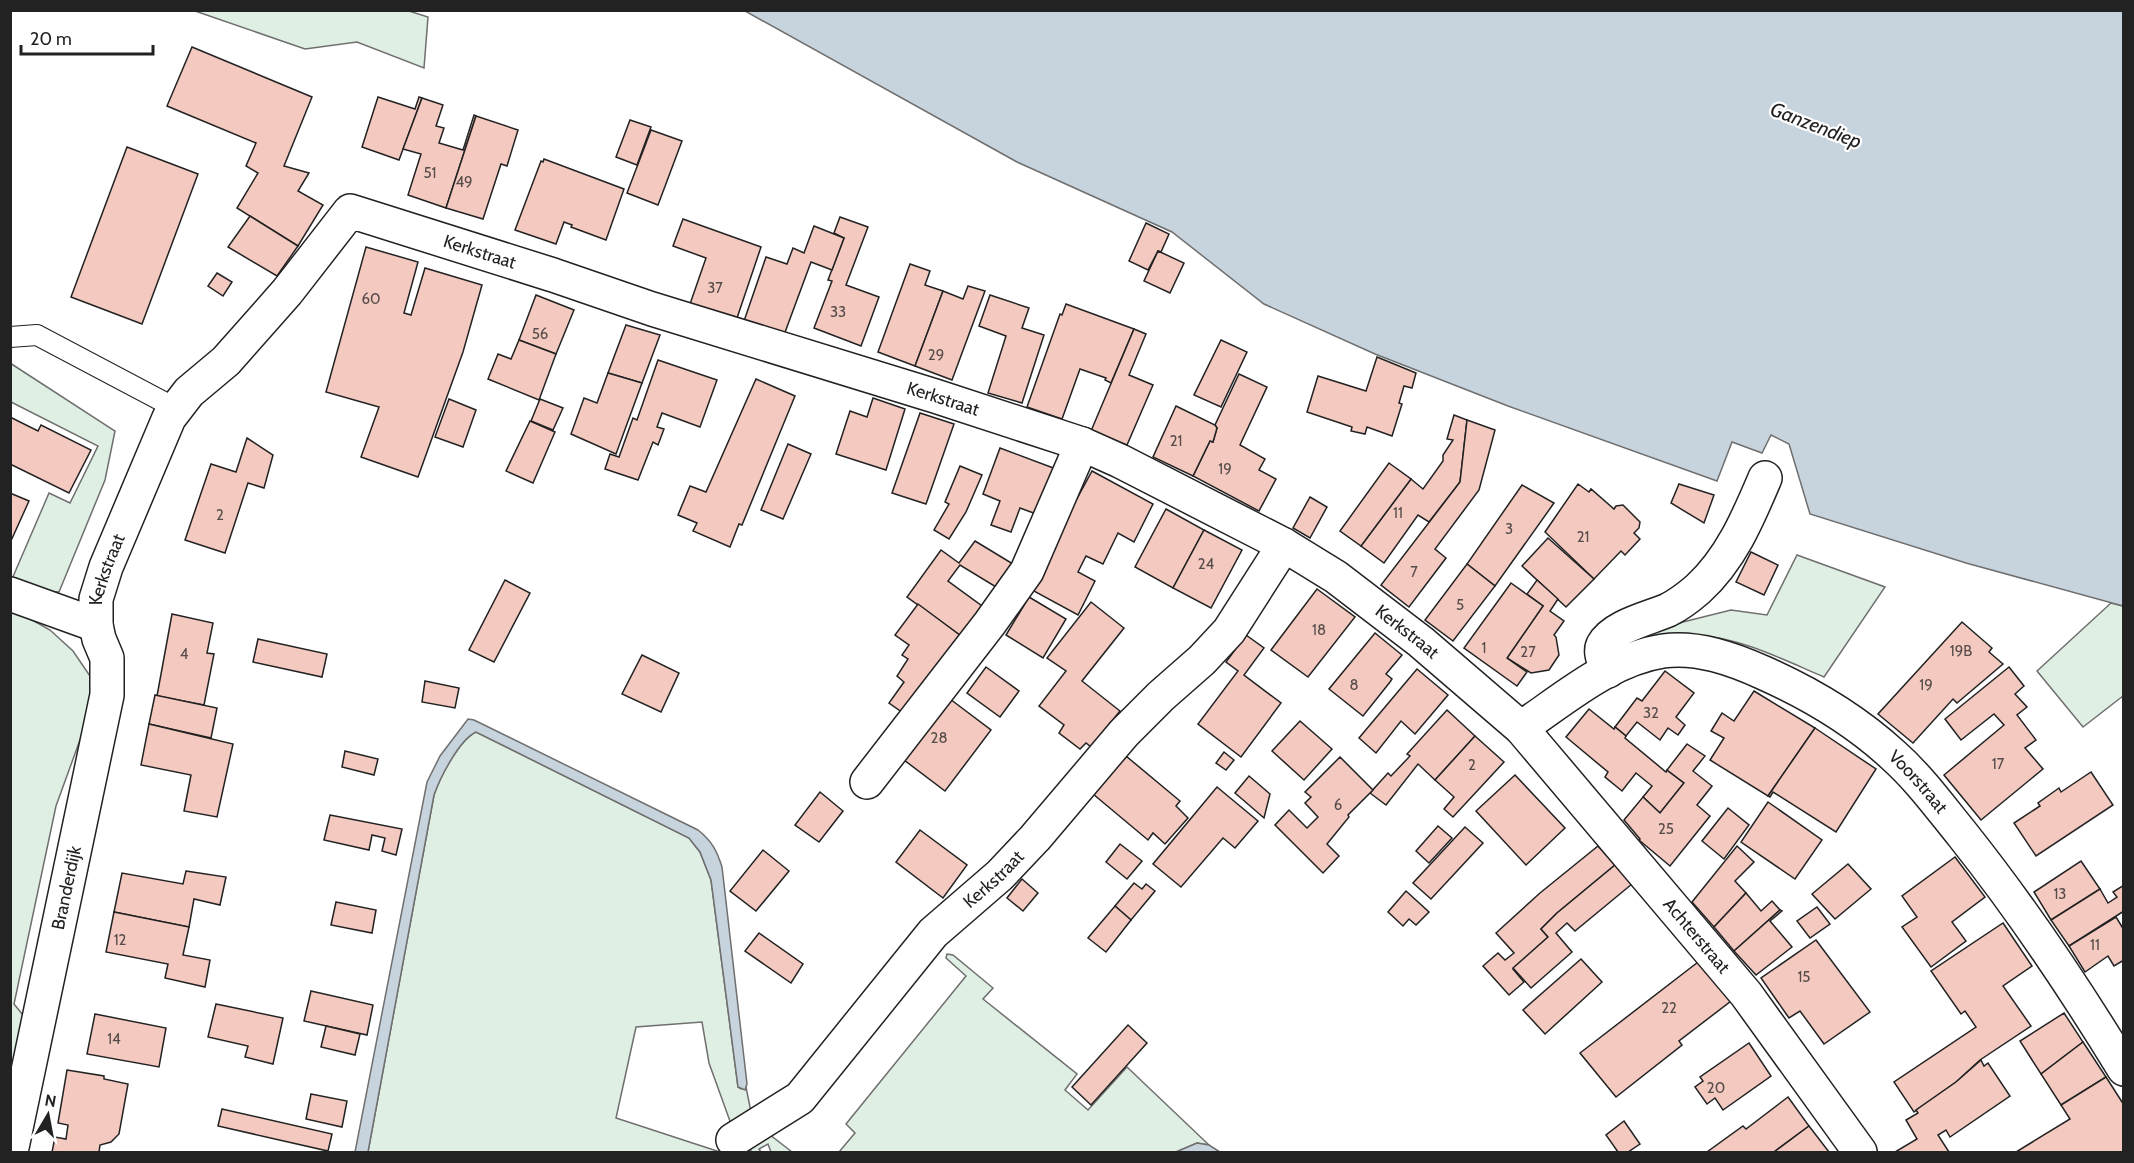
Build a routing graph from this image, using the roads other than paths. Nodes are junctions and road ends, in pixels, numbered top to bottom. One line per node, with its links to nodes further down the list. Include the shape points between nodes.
1 (10, 337): 2 (lane, via 37,335)
2 (177, 409): 3 (street, Kerkstraat, via 279,301 350,211); 7 (street, Kerkstraat, via 154,451 106,567 96,598)
3 (1082, 444): 5 (street, Kerkstraat); 10 (street, via 1027,571)
4 (1765, 478): 8 (street, via 1746,523 1722,562 1698,589 1670,609 1615,632 1603,645 1602,657)
5 (1284, 545): 9 (street, Kerkstraat, via 1336,577 1421,642); 12 (street, Kerkstraat, via 1228,631 1124,733 1000,875 933,933 800,1098)
6 (10, 594): 7 (street)
7 (96, 625): 13 (street, Branderdijk, via 107,658 107,695)
8 (1608, 671): 9 (street, Voorstraat); 11 (street, Voorstraat, via 1665,650 1714,655 1786,683 1857,726 1920,782 1999,880)
9 (1521, 729): 14 (street, Achterstraat, via 1746,994)
10 (867, 782)
11 (2124, 1069)
12 (733, 1140)
13 (11, 1152)
14 (1860, 1152)

